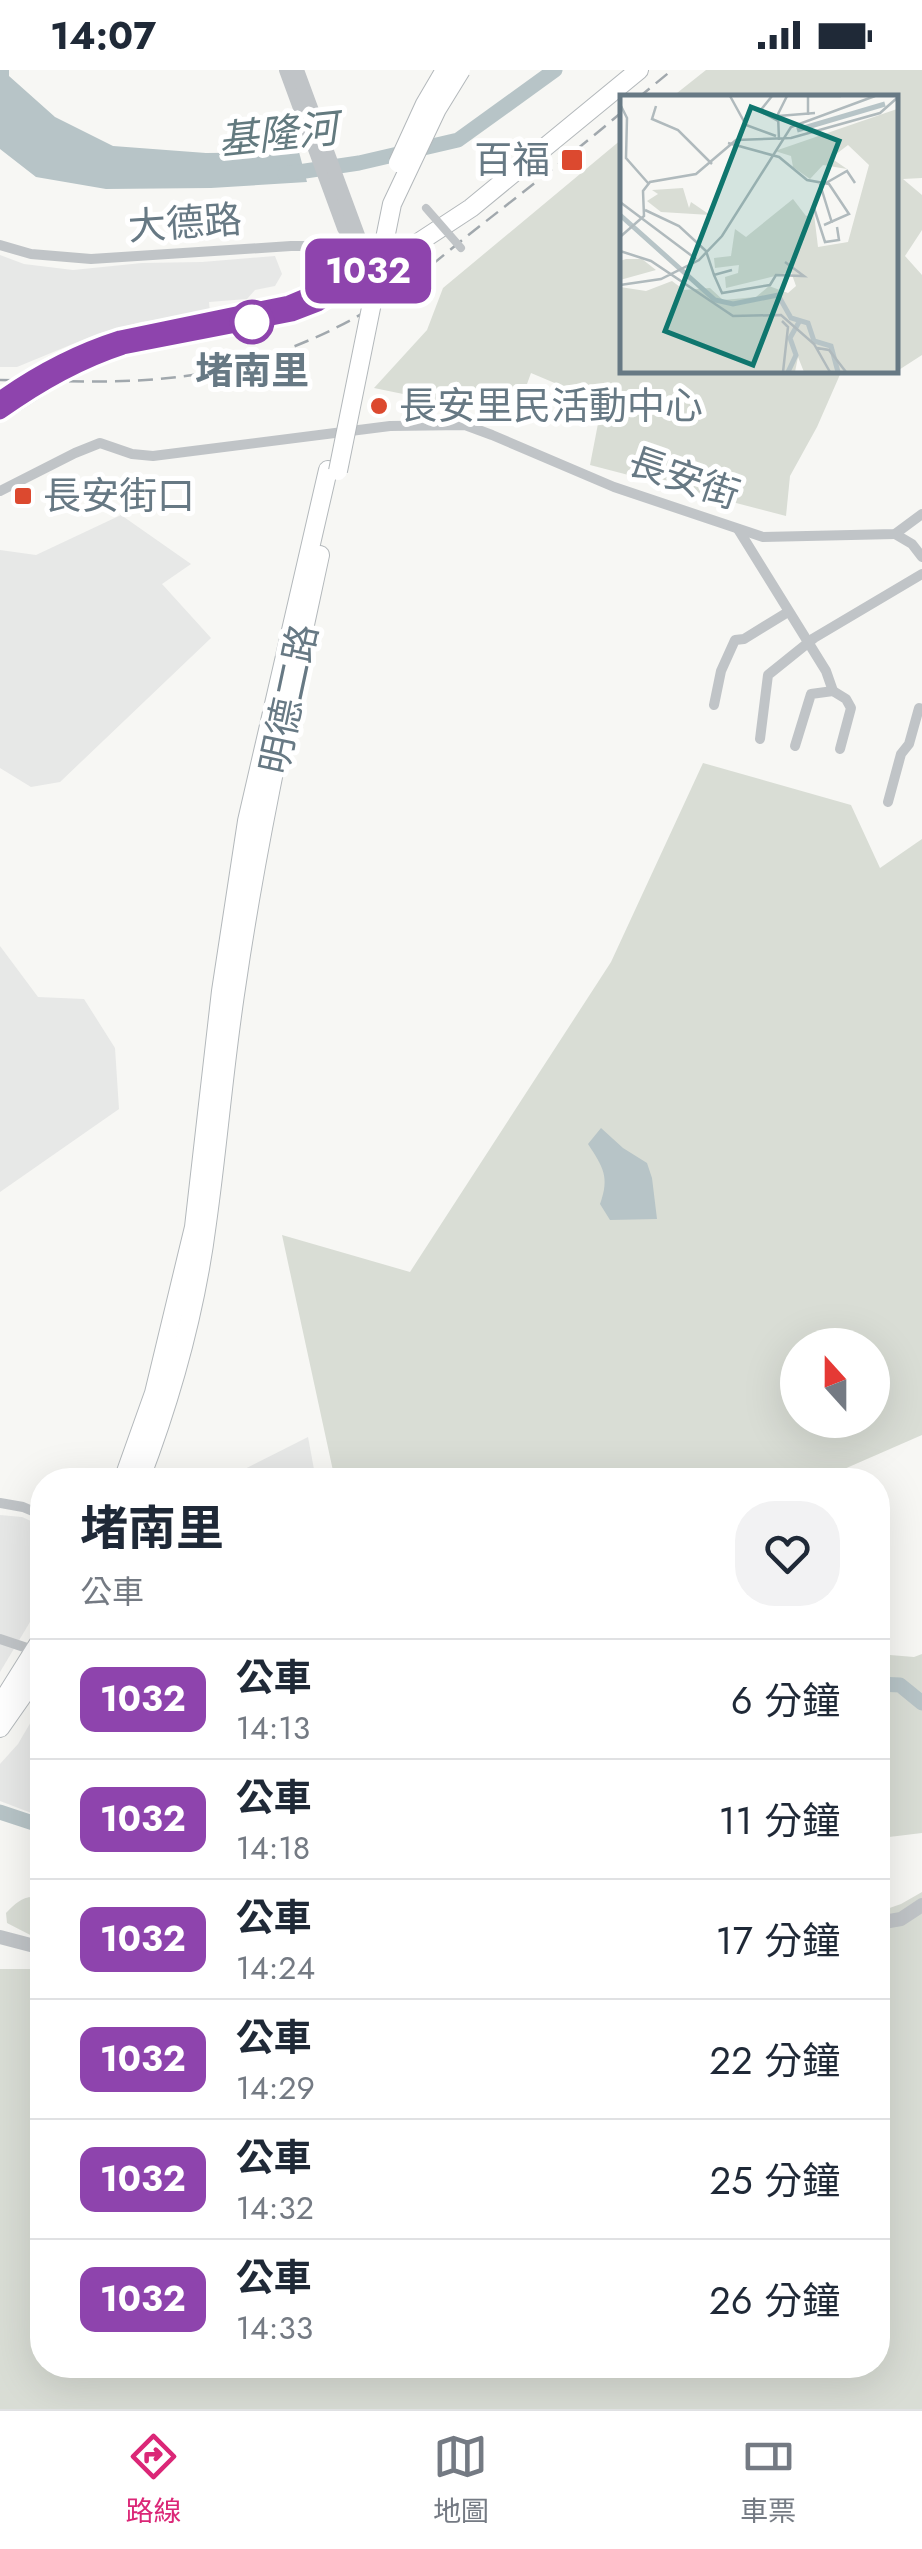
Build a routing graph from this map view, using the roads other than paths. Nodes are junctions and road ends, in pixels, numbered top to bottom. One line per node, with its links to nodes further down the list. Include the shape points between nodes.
1 (286, 70): 6 (street)
2 (296, 70): 6 (street)
3 (445, 70): 14 (main road, 明德二路, bridge, via 381,201)
4 (461, 70): 14 (main road, 明德二路, bridge, via 392,204)
5 (639, 70): 10 (main road, via 470,208)
6 (304, 105): 10 (street)
7 (426, 208): 9 (street, bridge)
8 (0, 244): 10 (street, 大德路, via 90,259 326,246)
9 (462, 248)
10 (370, 269): 11 (main road, via 289,303)
11 (122, 342): 12 (main road, via 65,358); 13 (main road, bridge)
12 (0, 400)
13 (0, 412)
14 (333, 471): 32 (main road, 明德二路, via 253,874 207,1226)
15 (0, 490): 17 (street, 長安街, via 100,444 153,456 390,426 465,426)
16 (922, 514): 18 (street)
17 (738, 528): 18 (street, 長安街, via 763,536); 21 (street)
18 (895, 534): 19 (street)
19 (922, 557)
20 (922, 574): 22 (street)
21 (788, 612): 22 (street); 24 (street, via 735,640)
22 (808, 643): 23 (street); 26 (street, via 768,674)
23 (833, 691): 28 (street, via 811,694); 29 (street, via 851,708)
24 (714, 705)
25 (922, 708): 27 (street)
26 (760, 739)
27 (909, 744): 30 (street); 31 (street, via 900,754)
28 (796, 746)
29 (840, 748)
30 (922, 748)
31 (888, 802)
32 (175, 1345): 33 (main road); 34 (main road)
33 (126, 1468)
34 (144, 1468)
35 (0, 1504): 36 (street)
36 (30, 1511)
37 (0, 1639): 38 (street)
38 (30, 1642)
39 (30, 1652): 41 (main road)
40 (30, 1685): 42 (main road)
41 (0, 1705)
42 (0, 1728)
43 (922, 1905): 44 (street)
44 (890, 1921)
45 (0, 1936): 46 (street)
46 (30, 1945)

